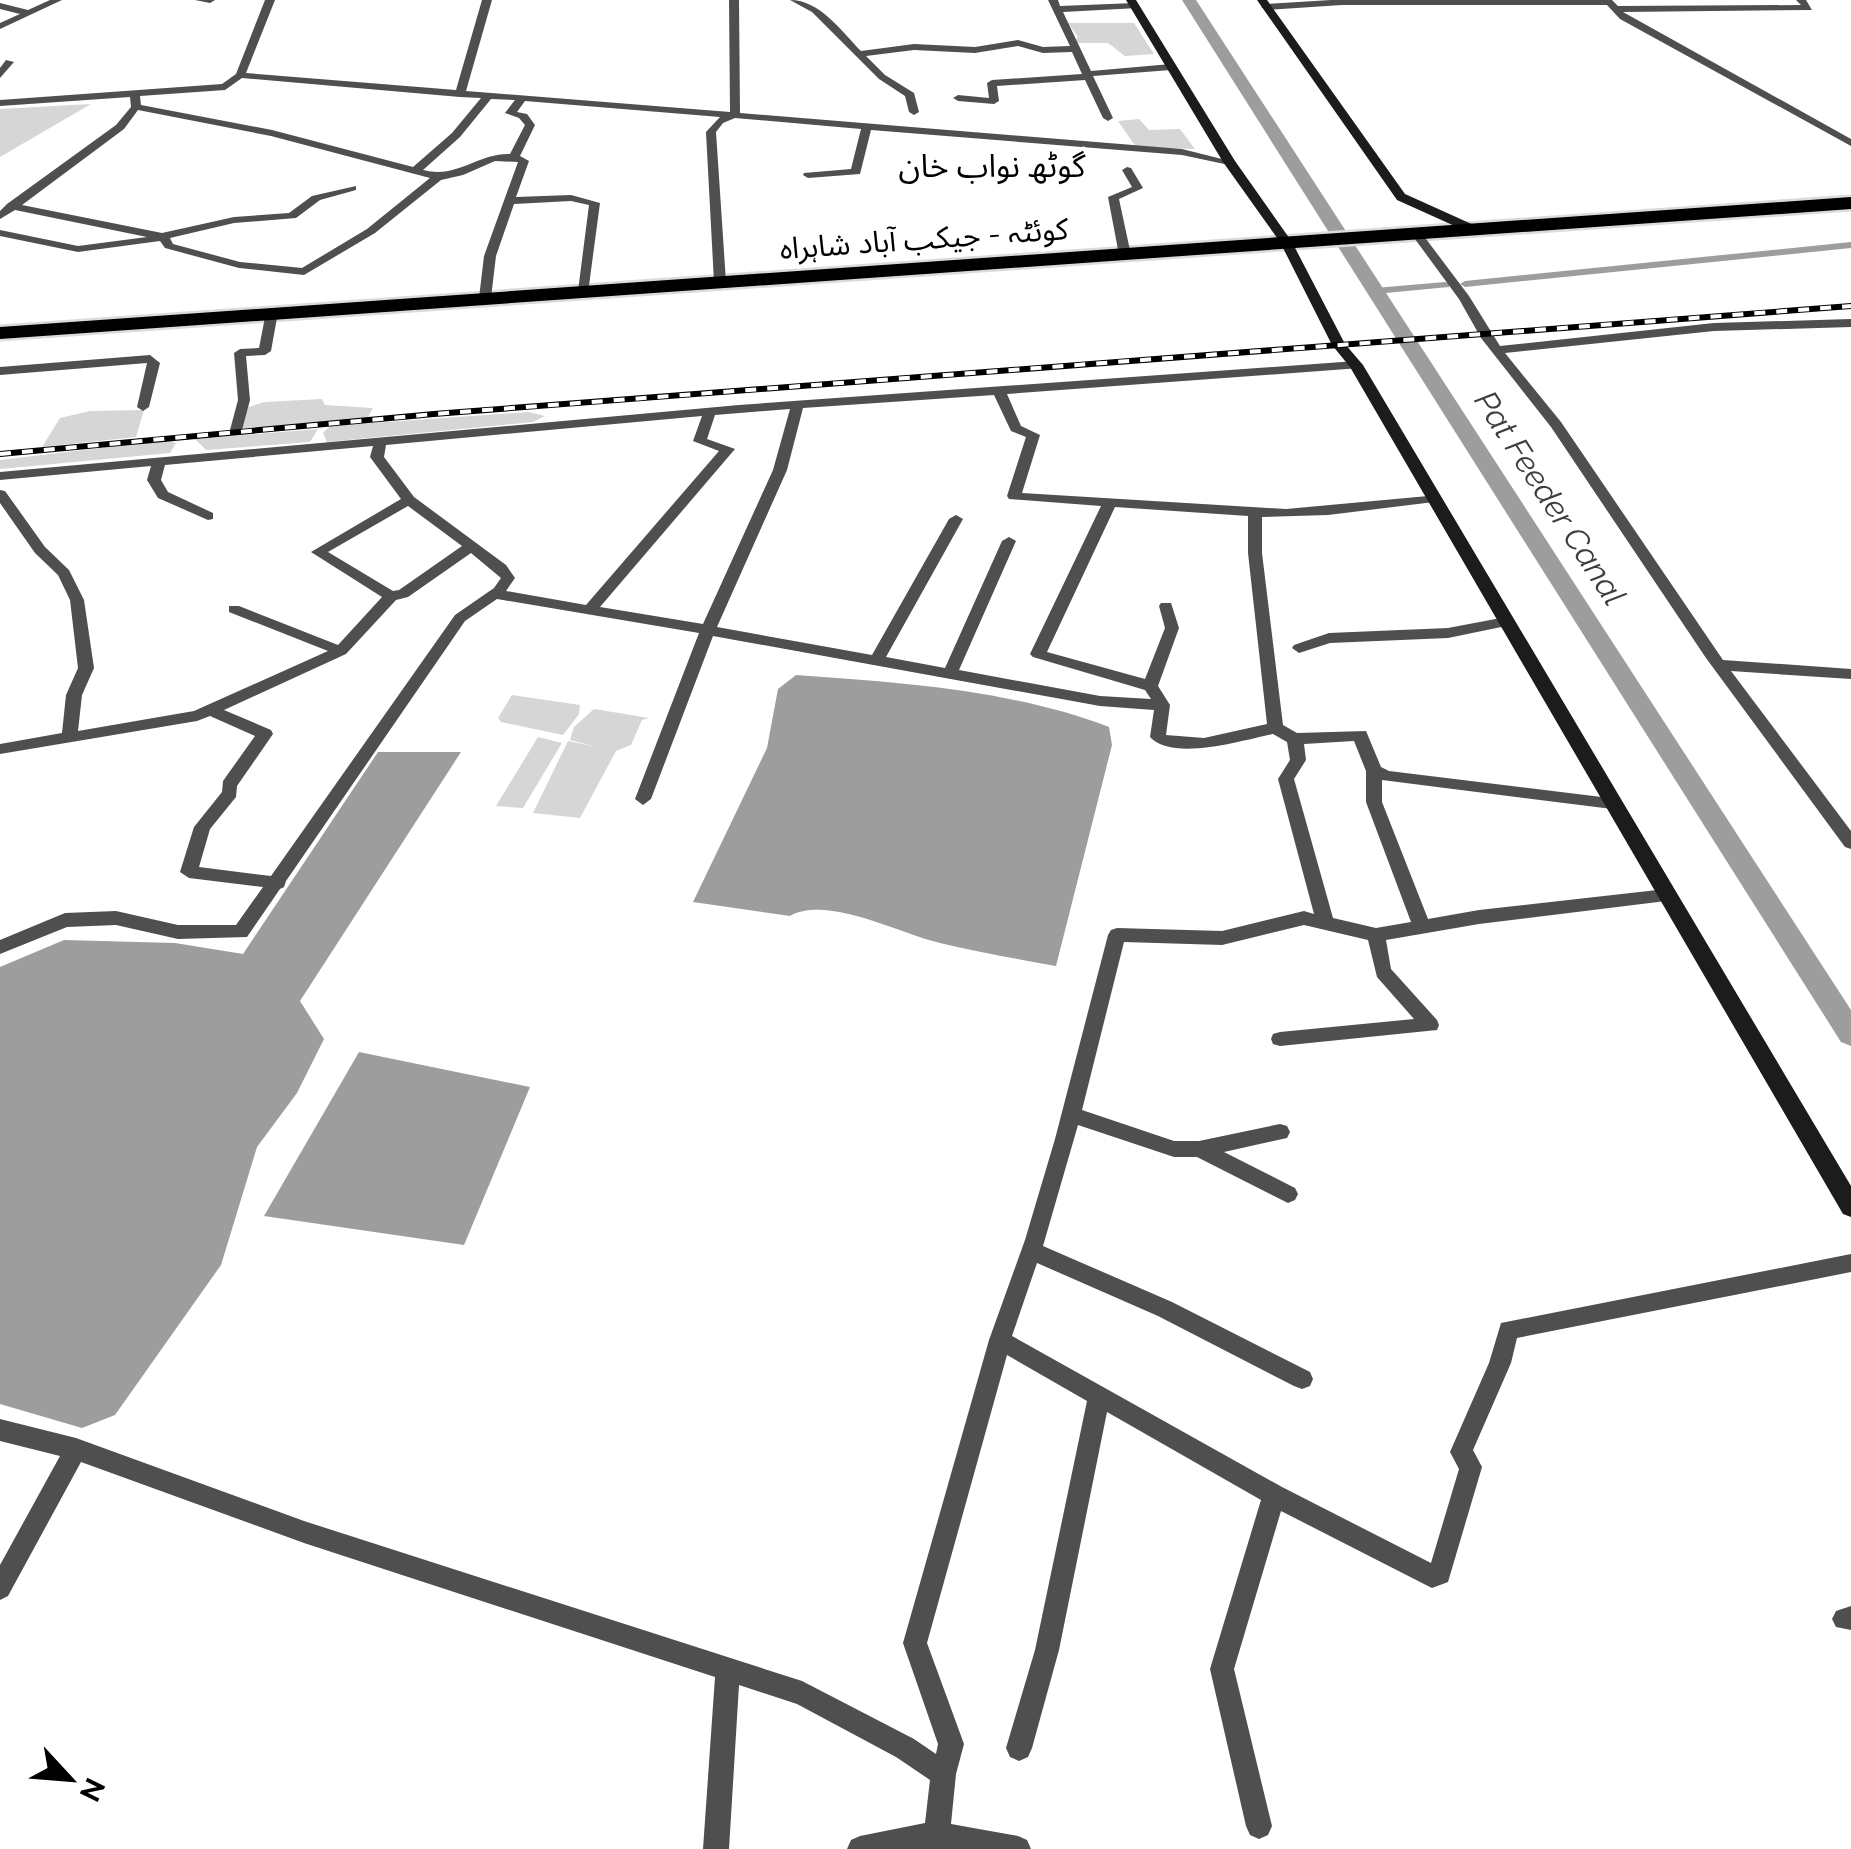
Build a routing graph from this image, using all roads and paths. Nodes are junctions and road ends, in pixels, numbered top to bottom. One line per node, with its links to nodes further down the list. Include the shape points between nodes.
1 (57, 0): 17 (street)
2 (200, 0): 3 (street)
3 (210, 0)
4 (270, 0): 23 (street)
5 (487, 0): 26 (street)
6 (734, 0): 33 (street)
7 (795, 0): 20 (street, via 815,10)
8 (1649, 0): 16 (street)
9 (1800, 0): 16 (street, via 1809,8)
10 (1342, 1): 11 (street); 13 (street)
11 (1494, 1): 16 (street)
12 (1133, 3): 14 (street); 22 (street)
13 (1264, 3): 48 (street, via 1401,197)
14 (1055, 5): 19 (street)
15 (0, 6): 17 (street)
16 (1612, 6): 36 (street)
17 (30, 13): 18 (street)
18 (0, 26)
19 (1076, 50): 20 (street, via 1018,44); 25 (street)
20 (858, 54): 32 (street, via 910,95)
21 (9, 62): 24 (street)
22 (1171, 67): 25 (street); 38 (street)
23 (240, 75): 26 (street); 30 (street, via 225,88)
24 (0, 76)
25 (1088, 76): 29 (street, via 992,83 989,103); 34 (street)
26 (460, 94): 27 (street)
27 (488, 96): 28 (street); 40 (street)
28 (522, 98): 33 (street); 37 (street, via 510,113 530,125)
29 (958, 98)
30 (136, 101): 31 (street); 40 (street); 46 (street, via 120,127)
31 (0, 103)
32 (914, 112)
33 (735, 116): 35 (street); 54 (street, via 719,120 712,132)
34 (1108, 118)
35 (867, 127): 38 (street, via 1182,152); 41 (street, via 856,172)
36 (1851, 142)
37 (514, 157): 42 (street); 44 (street, via 524,162)
38 (1229, 162): 52 (street)
39 (1127, 170): 53 (street, via 1138,188 1113,197)
40 (415, 171): 42 (street)
41 (808, 175)
42 (438, 177): 51 (street, via 371,231 304,272 240,265 170,246)
43 (352, 188): 51 (street, via 316,198 292,216 234,220)
44 (508, 201): 55 (street, via 596,203); 56 (street)
45 (1851, 203): 48 (highway, کوئٹہ - جیکب آباد شاہراہ)
46 (11, 206): 47 (street); 51 (street)
47 (0, 216)
48 (1472, 230): 50 (highway, کوئٹہ - جیکب آباد شاہراہ)
49 (0, 233): 51 (street, via 78,249)
50 (1416, 233): 52 (highway, کوئٹہ - جیکب آباد شاہراہ); 60 (street)
51 (164, 237)
52 (1286, 242): 53 (highway, کوئٹہ - جیکب آباد شاہراہ); 61 (street)
53 (1125, 255): 54 (highway, کوئٹہ - جیکب آباد شاہراہ)
54 (720, 282): 55 (highway, کوئٹہ - جیکب آباد شاہراہ)
55 (584, 291): 56 (highway, کوئٹہ - جیکب آباد شاہراہ)
56 (484, 298): 57 (highway, کوئٹہ - جیکب آباد شاہراہ)
57 (272, 312): 59 (highway, کوئٹہ - جیکب آباد شاہراہ); 67 (street, via 264,351 240,353 244,400)
58 (1851, 324): 60 (street, via 1714,327)
59 (0, 333)
60 (1496, 350): 90 (street)
61 (1356, 365): 63 (street); 72 (street)
62 (0, 371): 65 (street, via 150,359)
63 (1000, 392): 64 (street); 74 (street, via 1016,428 1033,435 1014,496)
64 (798, 405): 66 (street); 86 (street, via 780,470)
65 (143, 407)
66 (710, 412): 68 (street); 84 (street, via 700,441 728,449)
67 (236, 430)
68 (380, 444): 69 (street); 73 (street, via 377,457)
69 (159, 462): 70 (street); 76 (street, via 154,480 163,495)
70 (0, 476)
71 (0, 494): 97 (street, via 50,567 64,573 77,600 86,668 74,695)
72 (1434, 498): 75 (street); 85 (street)
73 (409, 500): 79 (street); 81 (street, via 318,552)
74 (1109, 504): 75 (street); 93 (street, via 1038,654)
75 (1255, 511): 96 (street)
76 (208, 516)
77 (956, 518): 89 (street)
78 (1009, 540): 91 (street)
79 (471, 546): 80 (street, via 508,578); 81 (street, via 404,594)
80 (495, 594): 84 (street); 104 (street, via 460,618)
81 (391, 596): 88 (street)
82 (1166, 606): 93 (street, via 1172,628)
83 (234, 610): 88 (street)
84 (588, 610): 86 (street)
85 (1506, 622): 87 (street, via 1448,634 1330,638); 102 (street)
86 (708, 630): 89 (street); 101 (street)
87 (1299, 648)
88 (340, 651): 95 (street)
89 (877, 660): 91 (street)
90 (1720, 665): 92 (street); 103 (street)
91 (950, 673): 94 (street, via 1100,701)
92 (1851, 674)
93 (1150, 686): 94 (street)
94 (1162, 705): 96 (street, via 1163,740 1204,742)
95 (210, 710): 97 (street); 104 (street, via 264,734 202,828 189,872)
96 (1276, 728): 98 (street)
97 (70, 736): 99 (street)
98 (1295, 739): 100 (street, via 1360,734); 106 (street, via 1298,760 1286,778)
99 (0, 749)
100 (1374, 771): 102 (street, via 1432,784); 107 (street, via 1374,802)
101 (642, 799)
102 (1612, 802): 105 (street)
103 (1851, 842)
104 (278, 883): 109 (street, via 241,932 178,932 116,918 65,920)
105 (1666, 895): 107 (street); 115 (street)
106 (1325, 922): 108 (street); 111 (street, via 1304,918 1222,938 1117,935)
107 (1422, 927): 108 (street)
108 (1376, 935): 110 (street, via 1383,972 1430,1025)
109 (0, 947)
110 (1280, 1038)
111 (1073, 1115): 113 (street, via 1174,1149); 116 (street)
112 (1280, 1132): 113 (street)
113 (1199, 1149): 114 (street)
114 (1288, 1194)
115 (1851, 1206)
116 (1034, 1252): 118 (street); 119 (street)
117 (1851, 1264): 123 (street, via 1508,1330 1462,1452 1471,1467 1440,1574 1432,1576)
118 (1000, 1340): 120 (street); 127 (street, via 915,1642 952,1744)
119 (1302, 1379)
120 (1099, 1398): 123 (street); 126 (street, via 1047,1650)
121 (0, 1430): 122 (street)
122 (76, 1449): 124 (street); 125 (street, via 304,1532)
123 (1274, 1494): 128 (street, via 1222,1669)
124 (0, 1588)
125 (728, 1671): 127 (street, via 802,1693); 130 (street)
126 (1019, 1748)
127 (943, 1774): 129 (street)
128 (1259, 1826)
129 (937, 1841): 131 (street); 132 (street)
130 (716, 1849)
131 (860, 1849)
132 (1018, 1849)

